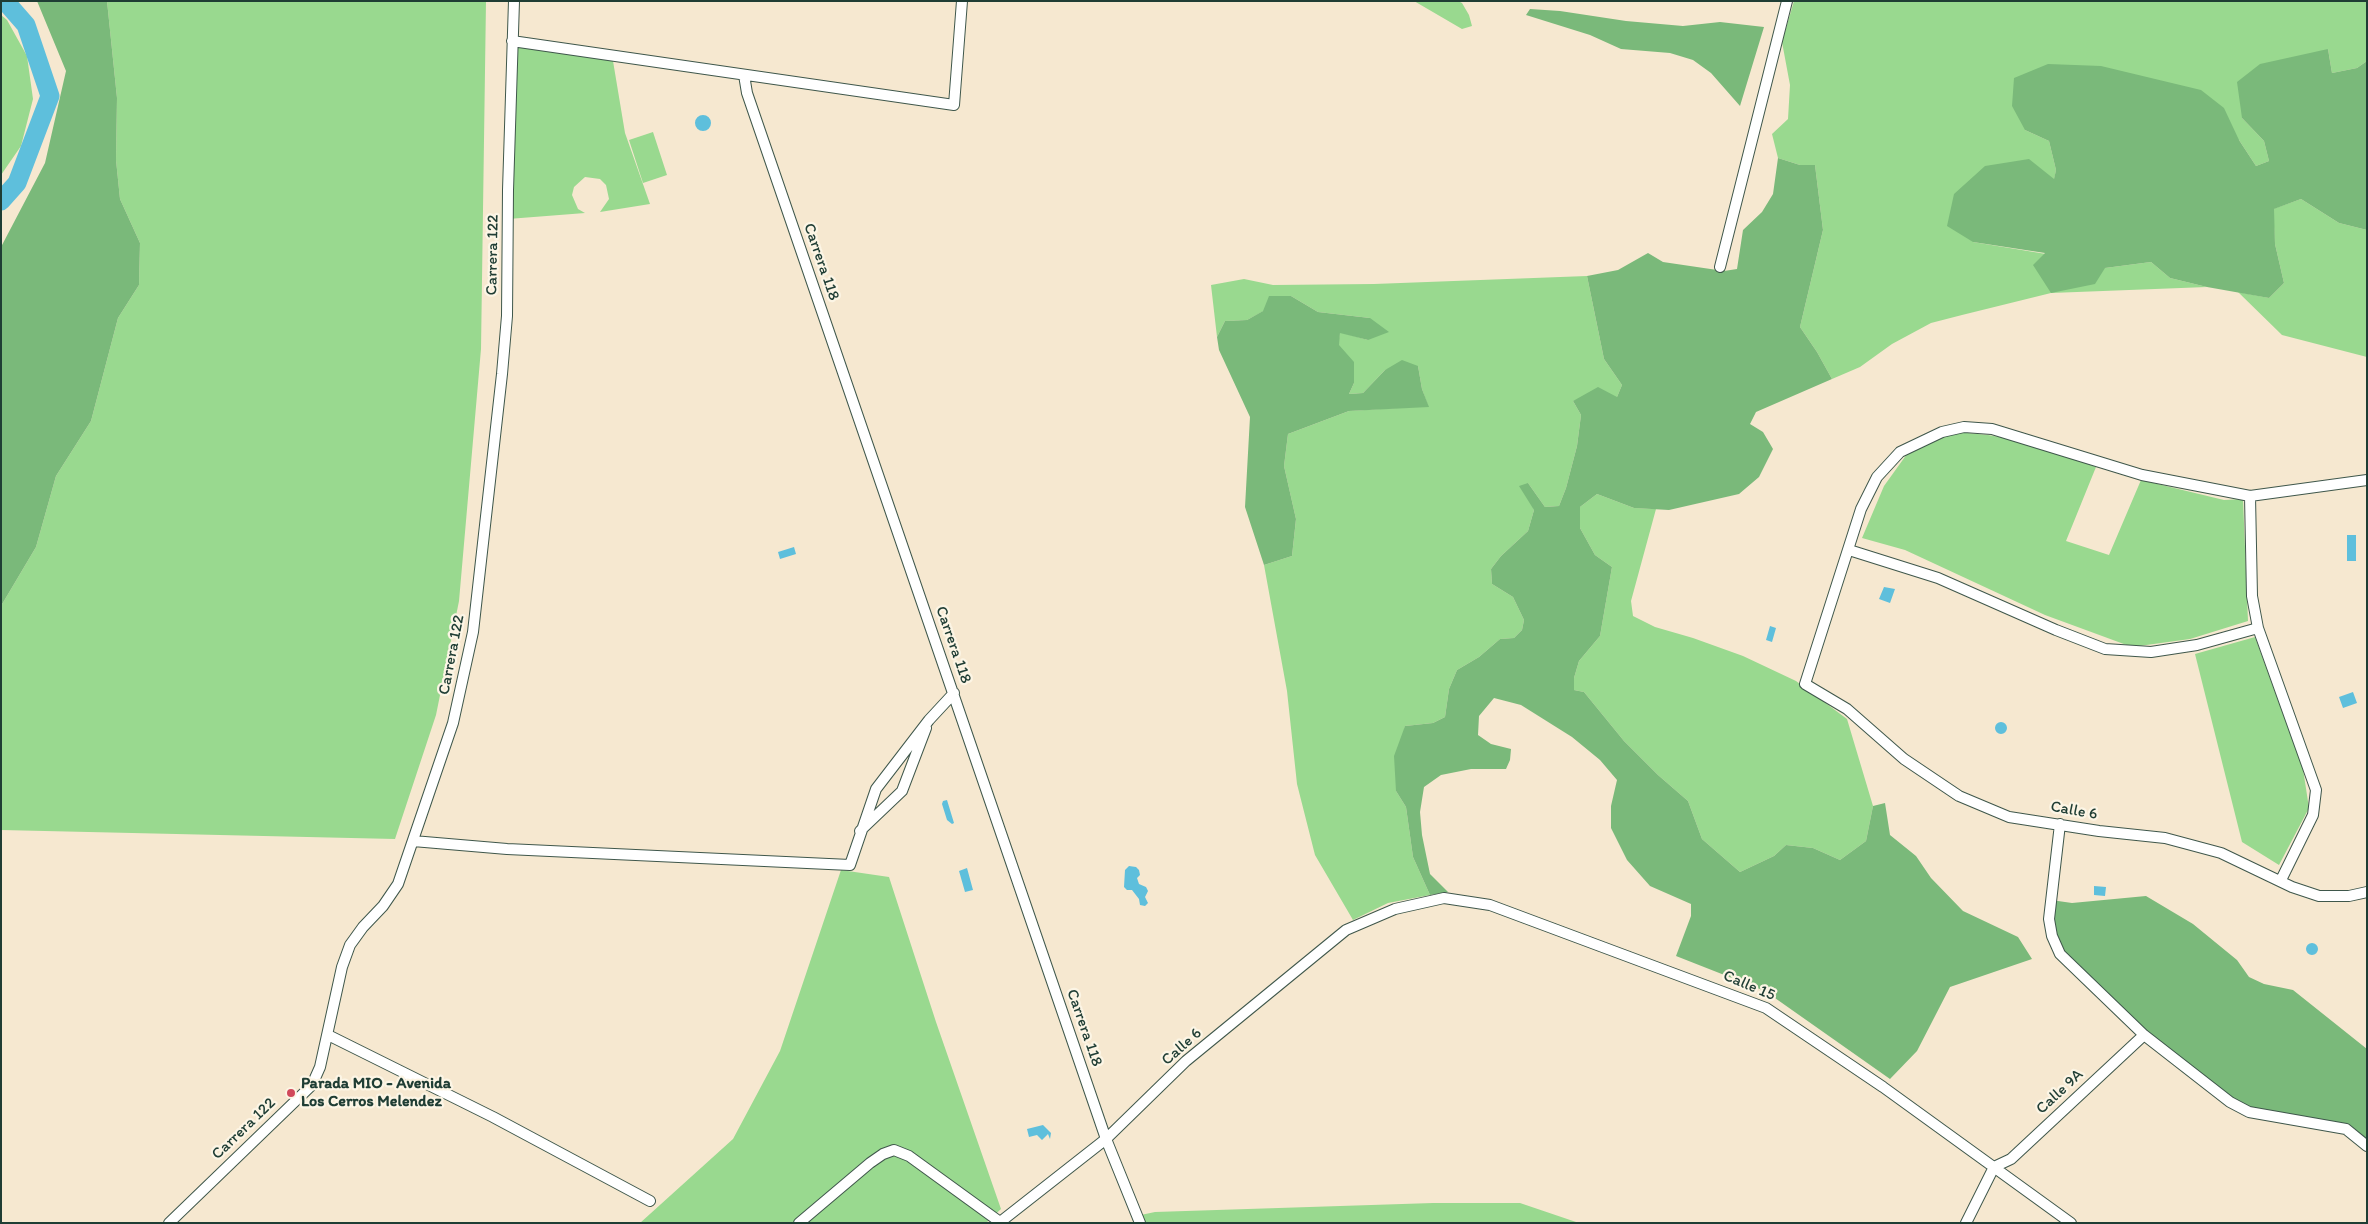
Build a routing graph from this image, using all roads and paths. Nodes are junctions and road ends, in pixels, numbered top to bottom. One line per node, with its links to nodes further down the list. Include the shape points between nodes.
1 (514, 1): 4 (street, Carrera 122)
2 (962, 1): 5 (street, via 954,104)
3 (1787, 1): 6 (street)
4 (512, 41): 5 (street); 15 (street, Carrera 122, via 507,316 473,632 452,723)
5 (744, 75): 11 (street, Carrera 118, via 747,93)
6 (1720, 267)
7 (2367, 480): 8 (street)
8 (2250, 496): 9 (street, via 2142,475 1992,429 1964,427 1942,432 1900,452 1877,477 1861,509); 10 (street, via 2252,596)
9 (1849, 550): 10 (street, via 1938,578 2106,649 2151,652 2197,645); 13 (street, Calle 6, via 1805,684 1847,709 1904,759 1959,796 2009,816)
10 (2258, 628): 16 (street, via 2316,790 2313,815)
11 (954, 693): 12 (street); 21 (street, Carrera 118)
12 (929, 720): 14 (street, via 876,789); 14 (street, via 902,791)
13 (2060, 824): 16 (street, Calle 6, via 2165,838 2221,853); 20 (street, via 2049,919 2052,936 2060,954)
14 (860, 831): 15 (street, via 850,865 507,849)
15 (413, 841): 19 (street, Carrera 122, via 398,884 350,945 342,967)
16 (2281, 880): 17 (street, Calle 6, via 2319,896)
17 (2367, 892)
18 (1395, 909): 21 (street, Calle 6, via 1346,930 1306,961 1186,1061); 23 (street, Calle 15, via 1444,898 1490,905 1766,1008)
19 (328, 1035): 24 (street, via 493,1117); 25 (street, Carrera 122, via 312,1085)
20 (2144, 1035): 22 (street, via 2230,1102 2249,1112 2346,1129); 23 (street, Calle 9A, via 2011,1159)
21 (1106, 1140): 27 (street, Calle 6); 28 (street, Carrera 118)
22 (2367, 1146)
23 (1994, 1167): 29 (street); 30 (street, Calle 15)
24 (650, 1201)
25 (169, 1223)
26 (799, 1223): 27 (street, via 870,1163 894,1150 909,1156)
27 (1000, 1223)
28 (1140, 1223)
29 (1966, 1223)
30 (2071, 1223)

